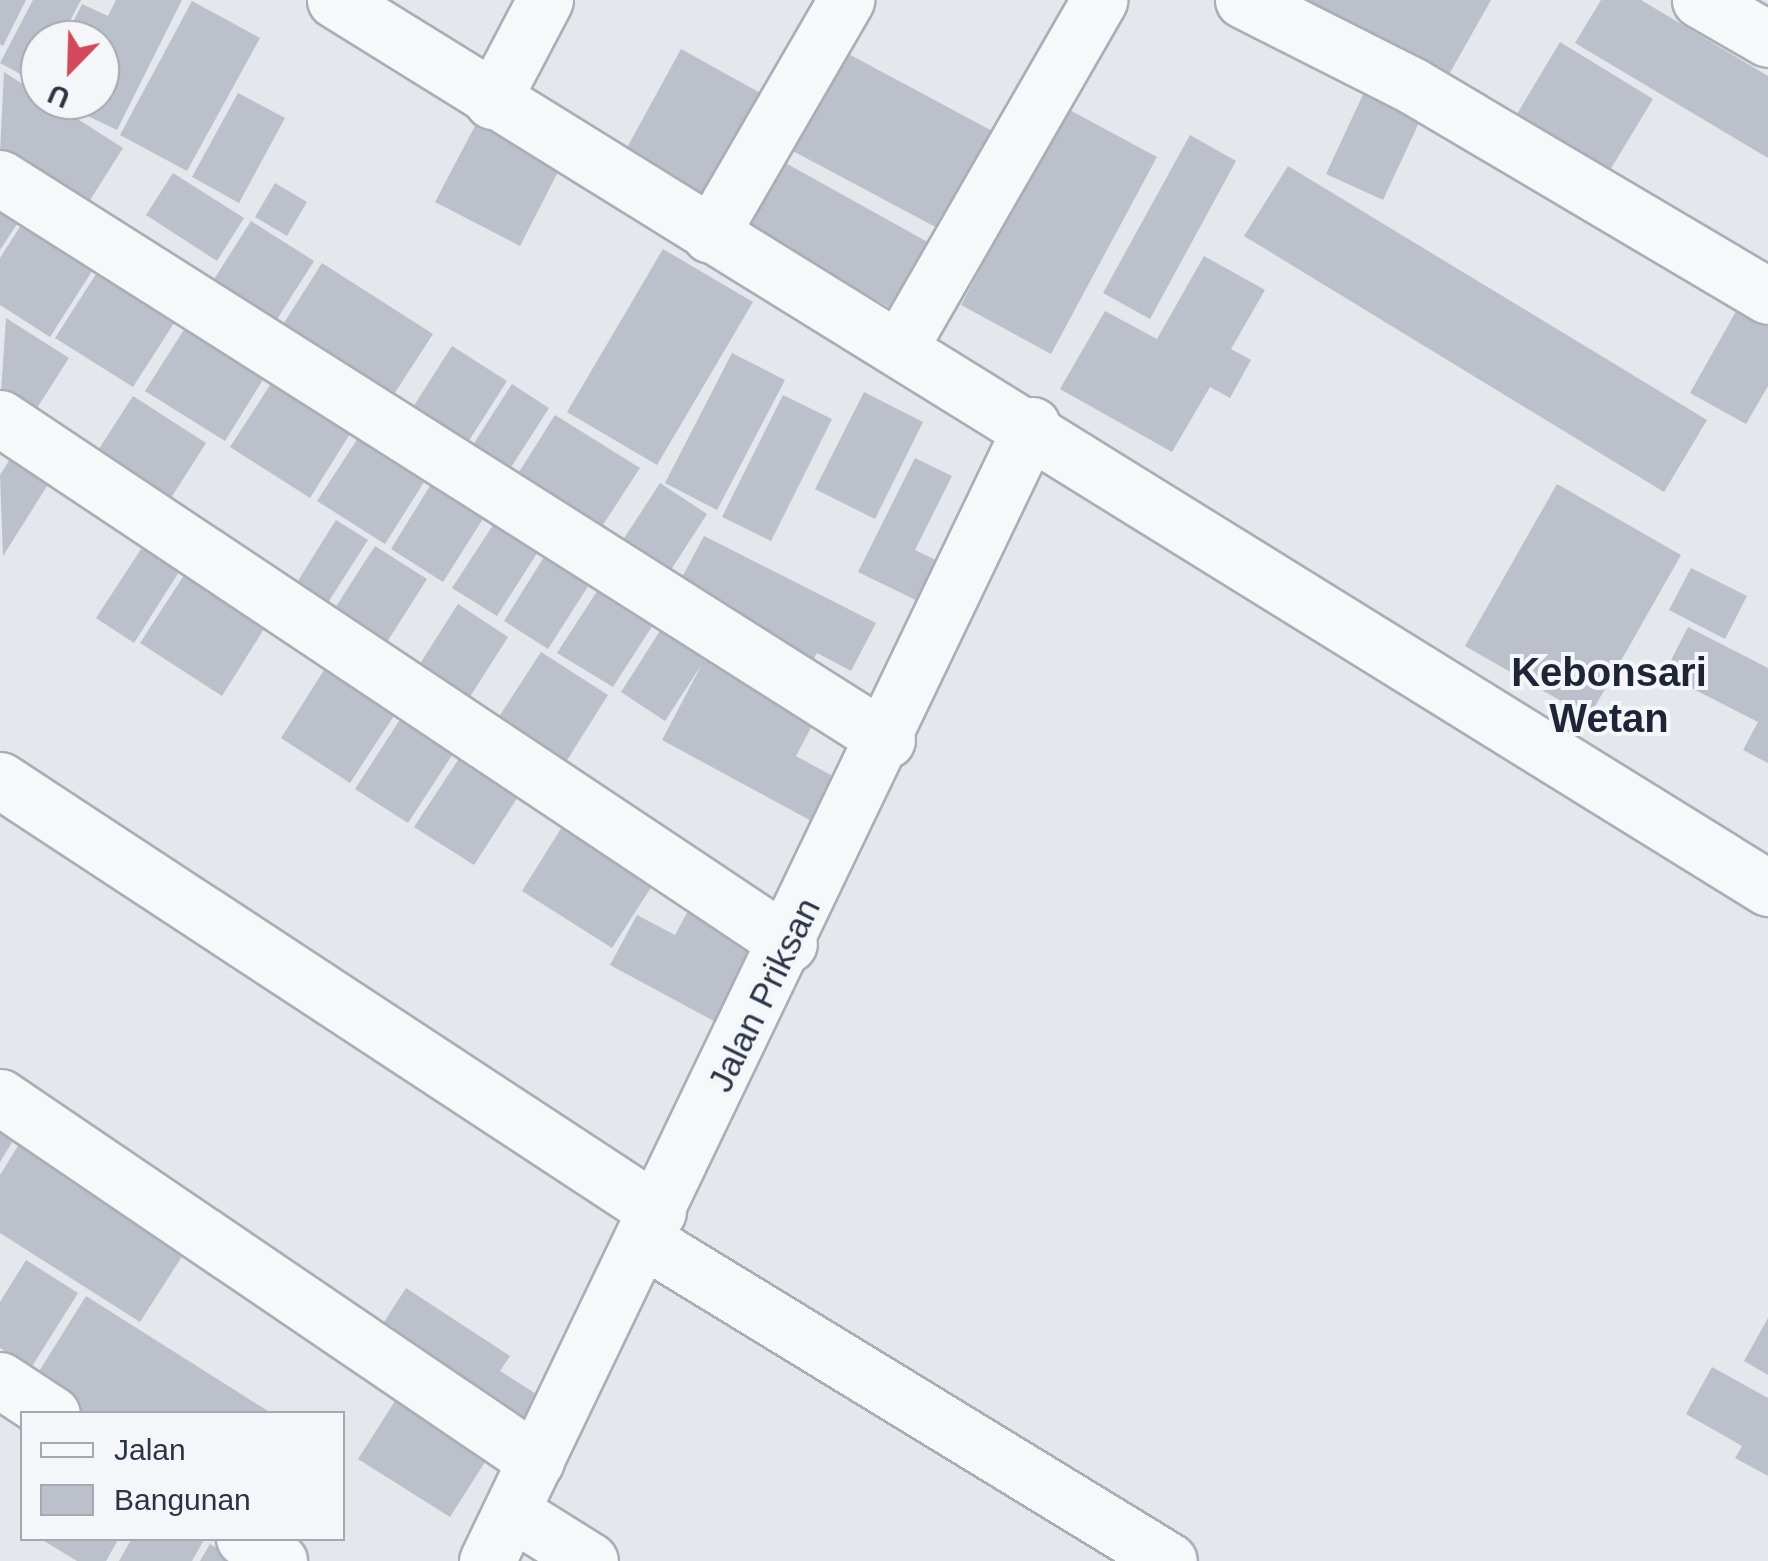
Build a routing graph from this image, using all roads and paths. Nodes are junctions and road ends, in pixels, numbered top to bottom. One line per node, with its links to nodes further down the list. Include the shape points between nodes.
1 (335, 0): 8 (street)
2 (544, 0): 8 (street)
3 (846, 0): 10 (street)
4 (1099, 0): 12 (street)
5 (1243, 0): 11 (street, via 1413,86)
6 (1700, 0): 7 (street)
7 (1768, 39)
8 (492, 100): 10 (street)
9 (0, 178): 15 (street)
10 (710, 235): 12 (street)
11 (1768, 296)
12 (901, 345): 14 (street)
13 (0, 418): 18 (street)
14 (1032, 425): 15 (street, Jalan Priksan); 17 (street)
15 (887, 740): 18 (street, Jalan Priksan)
16 (0, 780): 20 (street)
17 (1768, 888)
18 (789, 944): 20 (street, Jalan Priksan)
19 (0, 1098): 23 (street)
20 (651, 1226): 23 (street, Jalan Priksan); 29 (street)
21 (0, 1380): 22 (street)
22 (47, 1411)
23 (536, 1461): 24 (street, Jalan Priksan)
24 (512, 1512): 27 (street, Jalan Priksan); 28 (street)
25 (249, 1541): 26 (street)
26 (279, 1561)
27 (487, 1561)
28 (590, 1561)
29 (1169, 1561)

